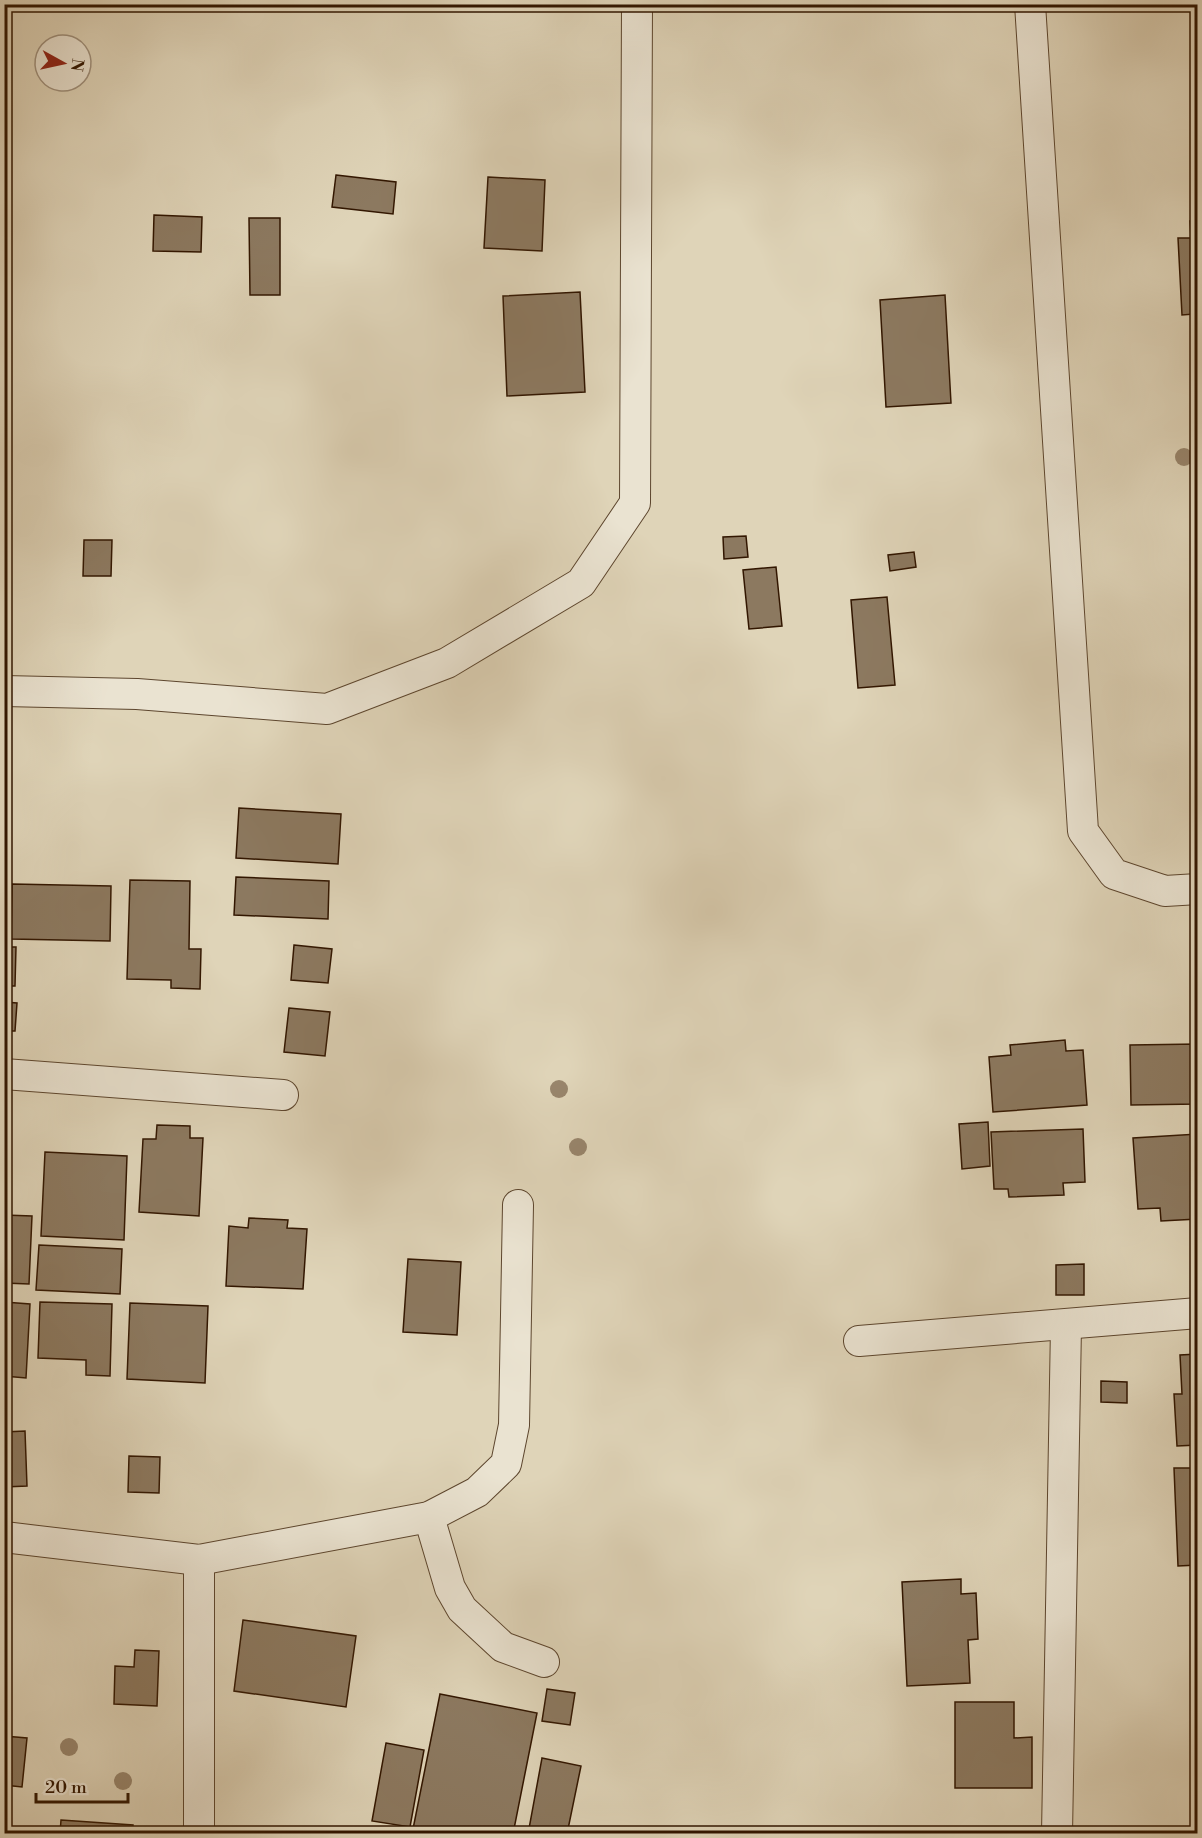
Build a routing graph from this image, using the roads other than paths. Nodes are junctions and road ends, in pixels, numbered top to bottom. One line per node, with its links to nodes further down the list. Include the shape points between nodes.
1 (637, 4): 3 (street, via 635,503 581,583 447,663 327,709 137,694)
2 (1030, 4): 4 (street, via 1083,831 1114,874 1165,891)
3 (4, 691)
4 (1197, 889)
5 (4, 1074): 6 (street)
6 (283, 1095)
7 (518, 1205): 11 (street, via 514,1425 506,1464 477,1492)
8 (1197, 1313): 9 (street)
9 (1066, 1326): 10 (street); 16 (street)
10 (859, 1341)
11 (429, 1517): 13 (street); 14 (street, via 450,1588 462,1609 503,1647)
12 (4, 1537): 13 (street)
13 (199, 1560): 15 (street)
14 (544, 1662)
15 (199, 1833)
16 (1057, 1833)

